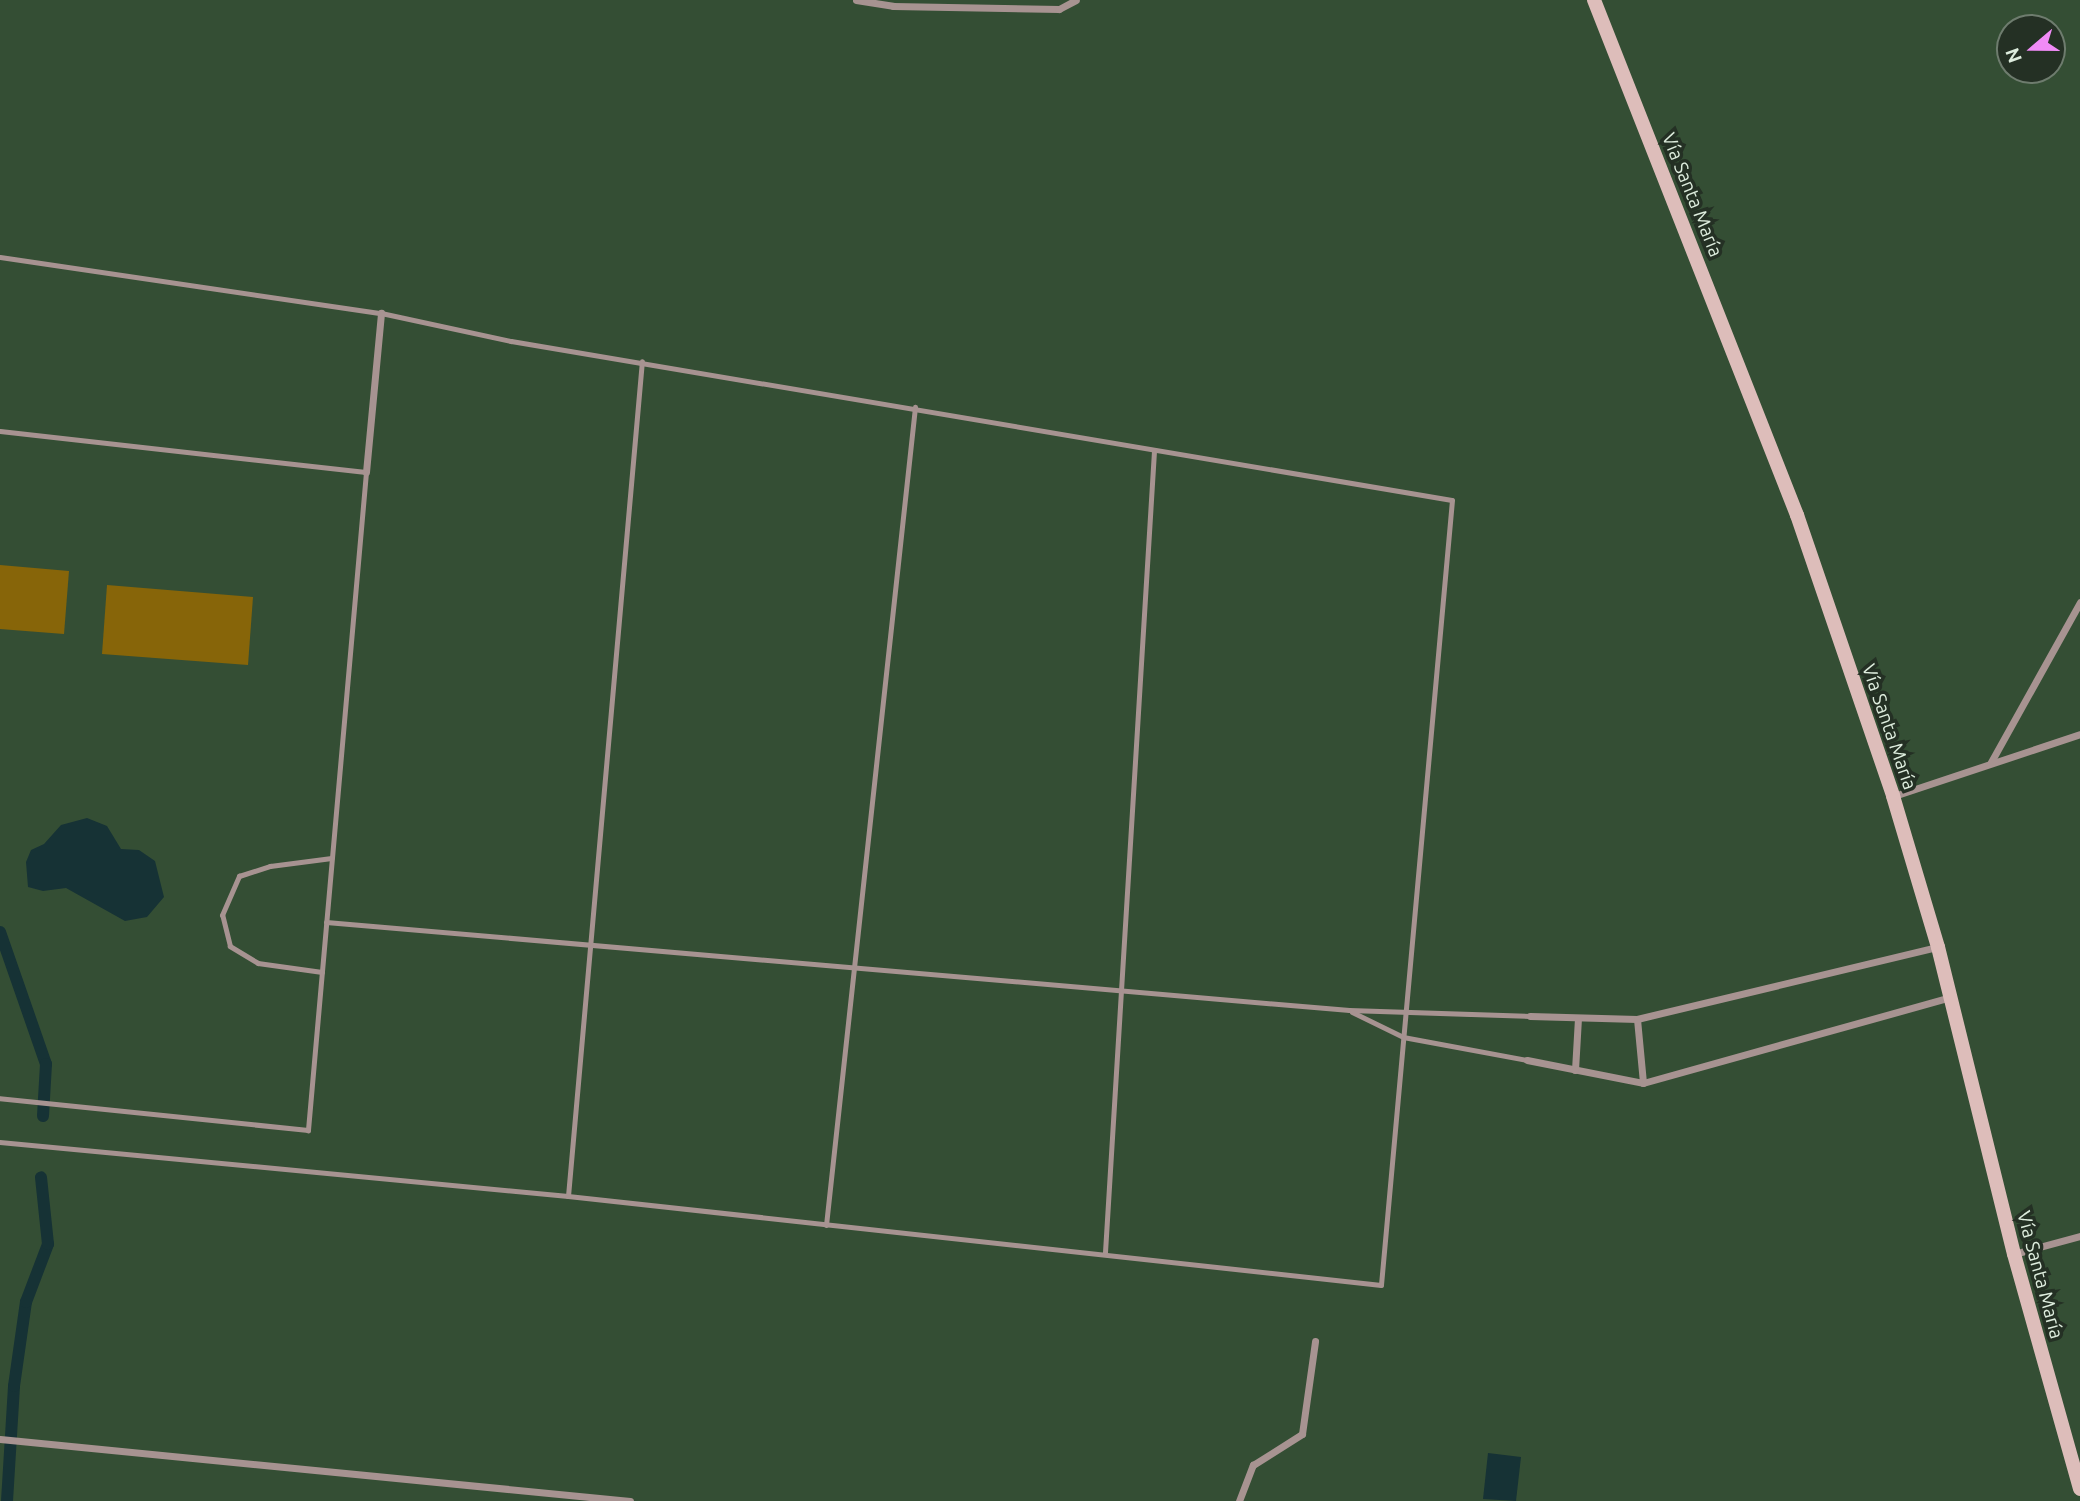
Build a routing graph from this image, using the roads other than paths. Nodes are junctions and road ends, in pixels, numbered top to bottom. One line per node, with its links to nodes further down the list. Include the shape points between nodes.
1 (856, 0): 2 (street, via 893,6 1059,9)
2 (1076, 0)
3 (1594, 0): 14 (main road, Vía Santa María, via 1781,472)
4 (0, 257): 5 (lane)
5 (381, 313): 6 (lane, via 511,341); 10 (street)
6 (642, 361): 7 (lane); 17 (lane)
7 (915, 407): 9 (lane); 19 (lane)
8 (0, 431): 10 (lane)
9 (1154, 450): 21 (lane); 24 (lane, via 1452,500)
10 (366, 472): 15 (lane)
11 (2080, 602): 13 (street)
12 (2080, 734): 13 (street)
13 (1991, 762): 14 (street)
14 (1893, 796): 18 (main road, Vía Santa María)
15 (331, 858): 16 (lane); 20 (lane, via 270,866 239,876 222,915 230,946 258,963)
16 (326, 922): 17 (lane); 20 (lane)
17 (592, 945): 19 (lane); 34 (lane)
18 (1938, 947): 22 (main road, Vía Santa María); 27 (street)
19 (854, 968): 21 (lane); 35 (lane)
20 (322, 972): 32 (lane, via 308,1130)
21 (1121, 990): 23 (lane); 37 (lane)
22 (1951, 997): 31 (street); 38 (main road, Vía Santa María)
23 (1349, 1010): 24 (lane); 28 (lane)
24 (1405, 1012): 25 (lane); 28 (lane)
25 (1530, 1016): 26 (street)
26 (1578, 1018): 27 (street); 30 (street)
27 (1637, 1019): 31 (street)
28 (1403, 1037): 29 (lane); 37 (lane, via 1381,1285)
29 (1527, 1060): 30 (street)
30 (1576, 1070): 31 (street)
31 (1643, 1083)
32 (0, 1098)
33 (0, 1142): 34 (lane)
34 (568, 1196): 35 (lane)
35 (826, 1225): 37 (lane)
36 (2080, 1236): 38 (street)
37 (1105, 1252)
38 (2014, 1254): 41 (main road, Vía Santa María)
39 (1315, 1341): 43 (street, via 1302,1434 1252,1465)
40 (0, 1439): 42 (street)
41 (2080, 1489)
42 (630, 1501)
43 (1238, 1501)

